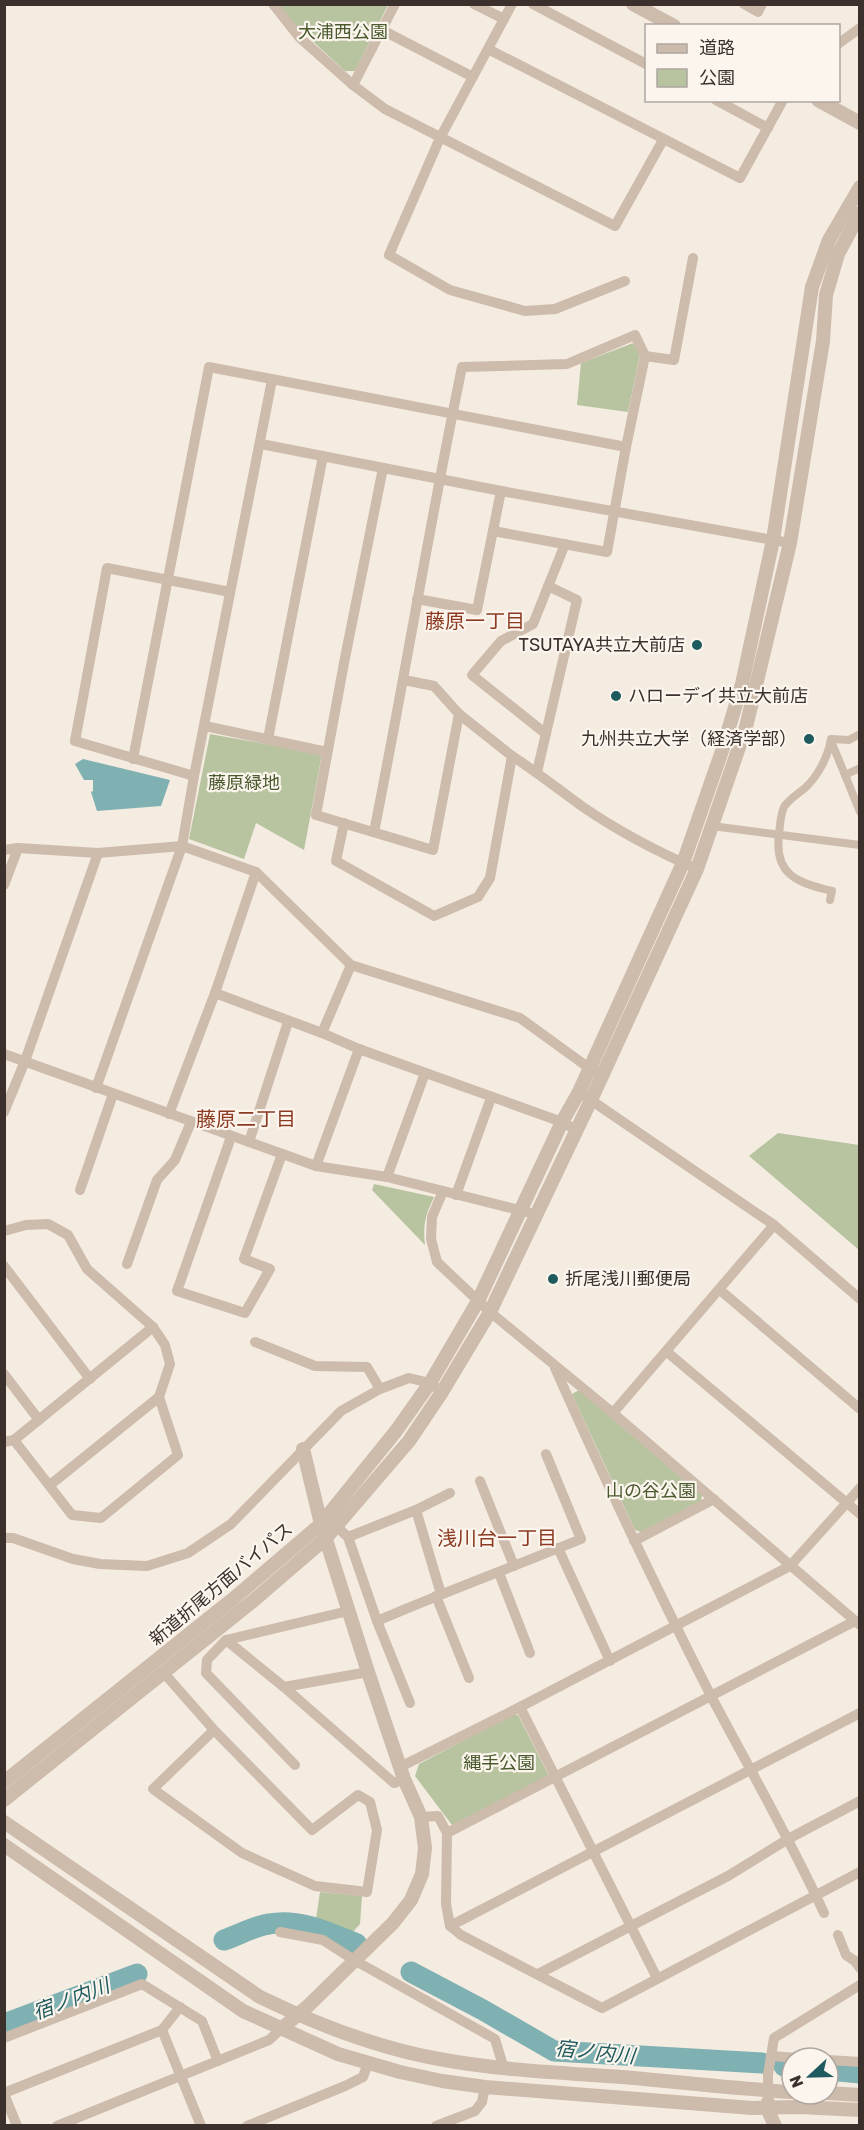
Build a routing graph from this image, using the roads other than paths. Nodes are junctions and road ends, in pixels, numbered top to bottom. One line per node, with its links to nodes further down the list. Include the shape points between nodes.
1 (273, 4): 17 (street, via 299,37)
2 (395, 4): 12 (street)
3 (474, 4): 9 (street)
4 (512, 4): 9 (street)
5 (533, 4): 15 (street)
6 (633, 4): 10 (street)
7 (744, 4): 8 (street, via 758,12)
8 (762, 4)
9 (504, 19): 14 (street)
10 (670, 24)
11 (860, 28): 13 (street)
12 (382, 30): 16 (street); 17 (street)
13 (840, 43)
14 (488, 48): 16 (street); 24 (street)
15 (645, 63)
16 (473, 77): 23 (street)
17 (353, 86): 23 (street)
18 (720, 102): 22 (street)
19 (782, 102): 22 (street)
20 (822, 102): 21 (street)
21 (860, 123)
22 (768, 128): 24 (street, via 740,178)
23 (440, 138): 24 (street, via 615,226); 28 (street, via 389,255 450,290 525,311 555,309)
24 (663, 140)
25 (860, 188): 40 (street, via 830,240 812,287)
26 (860, 213): 41 (street, via 838,254 826,295 823,341)
27 (693, 258): 29 (street, via 674,360)
28 (625, 281)
29 (645, 356): 31 (street, via 635,335 567,364 462,367); 33 (street)
30 (272, 380): 31 (street); 32 (street); 43 (street, via 209,367)
31 (453, 413): 33 (street); 36 (street)
32 (261, 444): 34 (street); 45 (street)
33 (626, 447): 38 (street)
34 (323, 456): 35 (street); 52 (street)
35 (383, 468): 36 (street); 54 (street)
36 (441, 479): 37 (street); 46 (street)
37 (501, 490): 38 (street); 39 (street)
38 (614, 510): 40 (street); 42 (street, via 607,552)
39 (493, 531): 42 (street); 46 (street, via 477,610)
40 (773, 540): 41 (street); 71 (street, via 742,684)
41 (790, 543): 63 (street, via 746,727)
42 (565, 544): 44 (street)
43 (168, 580): 45 (street); 56 (street); 56 (street, via 107,568 75,741)
44 (548, 586): 50 (street, via 577,600); 50 (street, via 533,624 501,641 472,675)
45 (230, 592): 49 (street)
46 (417, 599): 47 (street)
47 (404, 680): 48 (street, via 434,686); 64 (street)
48 (459, 714): 55 (street); 64 (street, via 434,850)
49 (205, 726): 52 (street); 60 (street)
50 (546, 734): 58 (street)
51 (860, 734): 53 (street, via 849,740)
52 (268, 739): 54 (street)
53 (831, 739): 59 (street); 65 (street, via 818,772 785,807)
54 (327, 752): 62 (street, via 316,815)
55 (512, 756): 58 (street); 62 (street, via 490,878 478,897 434,916 336,861)
56 (133, 759): 60 (street)
57 (860, 768): 59 (street)
58 (537, 772): 71 (street, via 584,808)
59 (845, 775): 61 (street)
60 (194, 776): 67 (street)
61 (860, 812)
62 (344, 823): 64 (street)
63 (712, 826): 65 (street); 72 (street)
64 (374, 832)
65 (779, 834): 66 (street); 75 (street, via 778,857 786,872 805,885 832,891)
66 (860, 845)
67 (182, 846): 70 (street); 73 (street); 85 (street)
68 (18, 848): 69 (street); 70 (street); 74 (street)
69 (4, 849)
70 (98, 853): 82 (street)
71 (683, 863): 72 (street); 83 (street)
72 (697, 869): 83 (street)
73 (256, 872): 76 (street); 77 (street)
74 (4, 885)
75 (830, 900)
76 (351, 965): 79 (street); 83 (street, via 520,1018)
77 (215, 993): 78 (street); 90 (street)
78 (288, 1022): 79 (street); 95 (street)
79 (322, 1033): 80 (street)
80 (358, 1049): 84 (street); 97 (street)
81 (4, 1054): 82 (street)
82 (25, 1061): 85 (street); 89 (street)
83 (595, 1071): 87 (street)
84 (425, 1073): 88 (street); 98 (street)
85 (96, 1088): 86 (street)
86 (113, 1094): 90 (street); 99 (street)
87 (585, 1096): 92 (street); 93 (street); 103 (street)
88 (491, 1098): 92 (street); 101 (street)
89 (4, 1112)
90 (169, 1114): 91 (street)
91 (191, 1122): 94 (street); 105 (street, via 175,1160 157,1180)
92 (562, 1122): 93 (street); 102 (street)
93 (575, 1130): 102 (street)
94 (231, 1137): 95 (street); 96 (street, via 177,1291 245,1313 270,1269 244,1259)
95 (249, 1142): 96 (street)
96 (282, 1154): 97 (street)
97 (316, 1166): 98 (street)
98 (387, 1177): 100 (street)
99 (80, 1190)
100 (442, 1191): 101 (street); 109 (street, via 432,1216 431,1239 437,1262)
101 (456, 1194): 102 (street)
102 (529, 1212): 109 (street, 新道折尾方面バイパス); 110 (street)
103 (774, 1225): 107 (street); 108 (street)
104 (4, 1231): 111 (street, via 48,1224 68,1235 87,1269)
105 (127, 1264)
106 (4, 1266): 116 (street)
107 (720, 1290): 113 (street); 121 (street)
108 (860, 1299)
109 (478, 1301): 110 (street); 117 (street, 新道折尾方面バイパス)
110 (490, 1311): 114 (street); 119 (street)
111 (153, 1327): 116 (street); 120 (street, via 165,1345 170,1364)
112 (255, 1342): 118 (street, via 315,1366 367,1367)
113 (668, 1352): 122 (street); 132 (street)
114 (554, 1365): 122 (street); 140 (street)
115 (4, 1374): 123 (street)
116 (90, 1378): 123 (street)
117 (430, 1383): 118 (street, via 409,1378); 119 (street); 135 (street, 新道折尾方面バイパス)
118 (380, 1389): 125 (street, via 341,1411)
119 (442, 1392): 136 (street, via 409,1441)
120 (159, 1397): 128 (street); 128 (street, via 178,1455 100,1518 72,1515)
121 (860, 1409)
122 (613, 1413): 131 (street)
123 (39, 1420): 124 (street)
124 (9, 1441): 128 (street)
125 (303, 1449): 135 (street); 138 (street, via 231,1524 188,1553 147,1566 73,1559)
126 (546, 1454): 141 (street, via 581,1539)
127 (480, 1481): 142 (street)
128 (50, 1485)
129 (860, 1488): 132 (street)
130 (450, 1493): 133 (street)
131 (714, 1499): 140 (street); 143 (street)
132 (846, 1503): 134 (street); 143 (street)
133 (416, 1510): 137 (street); 145 (street)
134 (860, 1514)
135 (321, 1524): 139 (street); 166 (street, 新道折尾方面バイパス)
136 (336, 1526): 137 (street); 139 (street)
137 (348, 1537): 147 (street)
138 (4, 1538)
139 (326, 1539): 146 (street); 153 (street)
140 (634, 1541): 149 (street)
141 (558, 1548): 142 (street); 152 (street)
142 (514, 1566): 144 (street)
143 (790, 1566): 148 (street); 149 (street)
144 (499, 1573): 145 (street); 151 (street)
145 (438, 1595): 147 (street); 155 (street)
146 (348, 1611): 150 (street); 154 (street)
147 (377, 1621): 158 (street)
148 (857, 1623): 157 (street)
149 (676, 1626): 152 (street); 157 (street)
150 (226, 1640): 156 (street); 162 (street, via 207,1660 206,1672)
151 (531, 1653)
152 (609, 1661): 159 (street)
153 (164, 1672): 161 (street); 167 (street)
154 (368, 1672): 156 (street); 164 (street)
155 (469, 1678)
156 (284, 1687): 164 (street, via 394,1783)
157 (712, 1696): 163 (street); 165 (street)
158 (410, 1703)
159 (520, 1707): 164 (street); 165 (street)
160 (860, 1713): 163 (street)
161 (214, 1730): 161 (street, via 312,1830 358,1795 370,1802 377,1830 367,1892 315,1886 242,1853 153,1789)
162 (295, 1766)
163 (750, 1770): 172 (street); 174 (street)
164 (402, 1773): 169 (street)
165 (555, 1778): 171 (street); 174 (street)
166 (4, 1782)
167 (4, 1800)
168 (860, 1801): 172 (street)
169 (421, 1817): 171 (street, via 438,1816); 182 (street, via 425,1848 422,1874 411,1900)
170 (4, 1822): 188 (street, via 260,1997)
171 (447, 1833): 178 (street, via 446,1904)
172 (788, 1839): 176 (street); 179 (street, via 728,1876)
173 (4, 1845): 189 (street, via 243,2011)
174 (592, 1851): 178 (street); 179 (street)
175 (860, 1872): 176 (street)
176 (816, 1894): 177 (street); 185 (street)
177 (825, 1913)
178 (450, 1926): 184 (street)
179 (631, 1926): 184 (street); 185 (street)
180 (280, 1932): 182 (street, via 323,1940)
181 (838, 1935): 183 (street, via 846,1955)
182 (354, 1960): 188 (street); 198 (street, via 495,2039)
183 (860, 1968)
184 (538, 1974): 185 (street, via 602,2008)
185 (657, 1978)
186 (860, 1985): 192 (street, via 774,2038)
187 (180, 2007): 190 (street); 191 (street, via 142,1984); 194 (street, via 202,2021)
188 (297, 2015): 189 (street); 198 (street, via 404,2052)
189 (281, 2029): 194 (street, via 269,2040); 197 (street)
190 (162, 2030): 199 (street); 203 (street)
191 (4, 2038)
192 (772, 2056): 193 (street); 201 (street)
193 (780, 2057)
194 (218, 2061): 199 (street)
195 (840, 2061): 196 (street)
196 (860, 2062)
197 (368, 2063): 200 (street); 211 (street, via 363,2077)
198 (504, 2068): 201 (street)
199 (181, 2076): 209 (street); 210 (street)
200 (485, 2087): 206 (street); 212 (street, via 475,2111)
201 (768, 2090): 202 (street); 206 (street)
202 (780, 2091)
203 (4, 2094): 208 (street)
204 (840, 2094): 205 (street)
205 (860, 2095)
206 (767, 2108): 207 (street); 213 (street)
207 (860, 2110)
208 (17, 2126)
209 (57, 2126)
210 (201, 2126)
211 (247, 2126)
212 (436, 2126)
213 (774, 2126)

